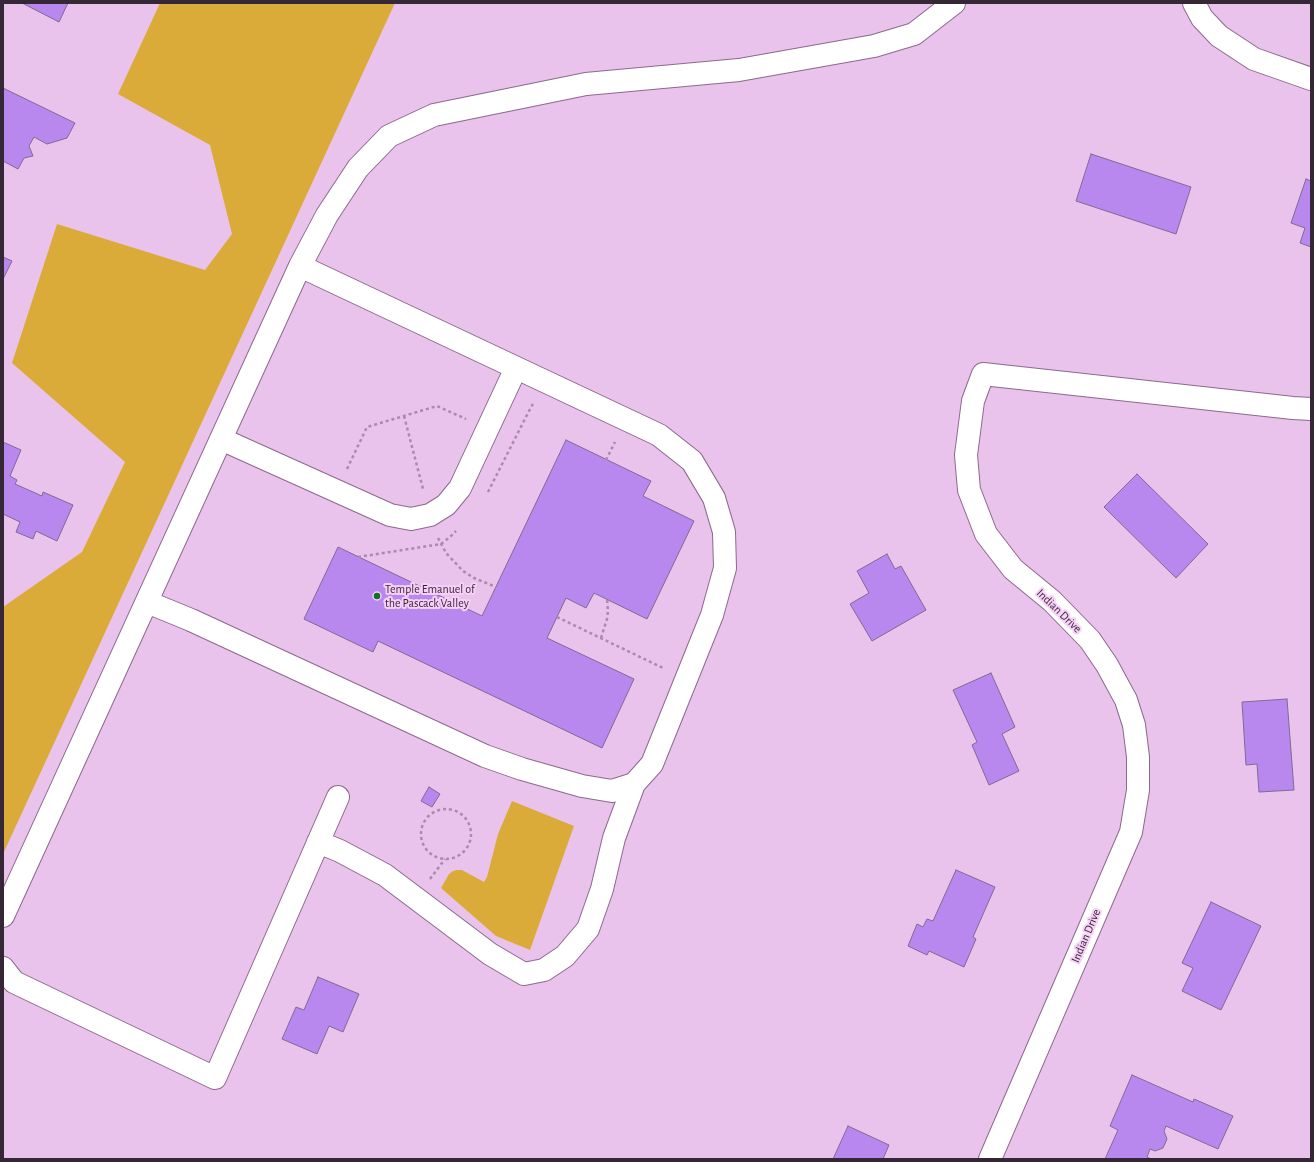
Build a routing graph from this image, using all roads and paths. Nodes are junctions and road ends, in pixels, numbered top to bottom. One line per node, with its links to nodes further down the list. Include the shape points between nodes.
1 (954, 3): 4 (street, via 914,34 874,46 739,70 586,84 434,115 389,136 358,168 326,215)
2 (1194, 3): 3 (street, via 1202,18 1219,36 1254,59)
3 (1311, 79)
4 (300, 266): 5 (street); 9 (street)
5 (516, 368): 8 (street); 21 (street, via 658,435 692,461 714,498 724,532 725,568 712,615 652,764)
6 (537, 400): 13 (path, via 531,407)
7 (1311, 409): 27 (street, Indian Drive, via 983,374 973,401 966,455 969,490 986,534 1013,569 1052,601 1090,640 1126,700 1134,725 1138,757 1138,790 1131,832)
8 (488, 429): 12 (path, via 438,406 367,427); 12 (street, via 460,488 446,505 430,515 411,519 390,515)
9 (221, 439): 12 (street); 17 (street)
10 (617, 440): 11 (path)
11 (606, 460)
12 (336, 491)
13 (487, 495)
14 (460, 526): 15 (path, via 441,544)
15 (358, 557)
16 (607, 599): 19 (path, via 607,620)
17 (147, 602): 21 (street, via 485,756 582,786 612,791); 25 (street)
18 (557, 617): 19 (path)
19 (601, 638): 20 (path)
20 (669, 671)
21 (634, 784): 24 (street, via 614,838 602,889 588,929 565,956 544,970 524,974 490,954 385,875)
22 (338, 797): 24 (street)
23 (441, 809): 23 (path, via 432,812 426,818 420,834 426,850 440,859 449,859 456,857 468,846 471,831 464,816 458,811)
24 (318, 842): 26 (street, via 215,1078 14,982)
25 (3, 916)
26 (3, 968)
27 (990, 1159)

